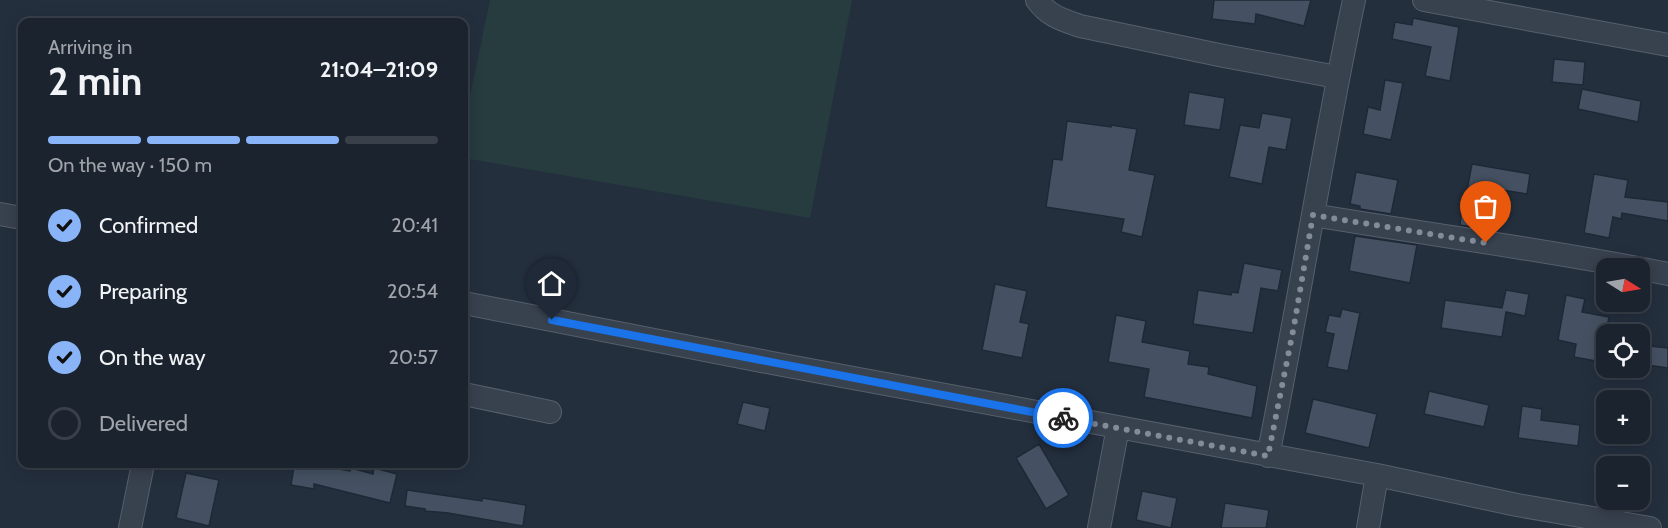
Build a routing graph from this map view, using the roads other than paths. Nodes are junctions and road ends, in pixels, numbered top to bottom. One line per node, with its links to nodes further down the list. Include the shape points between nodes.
1 (1037, 0): 5 (street, via 1043,10 1080,26)
2 (1354, 0): 5 (street)
3 (1424, 0): 4 (street)
4 (1668, 45)
5 (1337, 77): 7 (street)
6 (0, 214): 8 (street)
7 (1313, 215): 9 (street); 14 (street)
8 (18, 217)
9 (1668, 274)
10 (468, 304): 13 (street)
11 (468, 394): 12 (street)
12 (550, 412)
13 (1118, 427): 14 (street); 19 (street)
14 (1268, 456): 16 (street)
15 (142, 468): 18 (street)
16 (1377, 475): 17 (street); 20 (street)
17 (1638, 527)
18 (130, 528)
19 (1099, 528)
20 (1368, 528)

